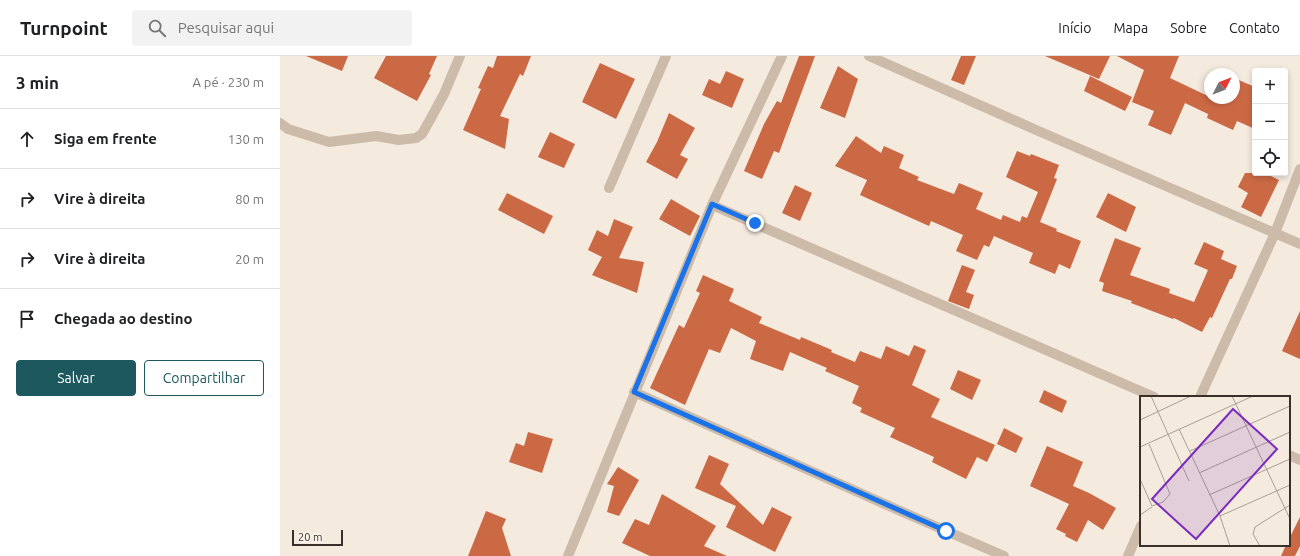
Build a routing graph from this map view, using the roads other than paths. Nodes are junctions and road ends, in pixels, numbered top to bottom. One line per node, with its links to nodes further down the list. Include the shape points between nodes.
1 (460, 56): 5 (street, via 444,94 422,134 416,138 399,140 376,136 329,142 288,129)
2 (666, 56): 7 (street)
3 (782, 56): 8 (street)
4 (869, 56): 9 (street)
5 (280, 123)
6 (1300, 169): 9 (street)
7 (609, 188)
8 (712, 204): 11 (street); 12 (street)
9 (1275, 233): 10 (street); 13 (street)
10 (1300, 244)
11 (634, 392): 17 (street); 18 (street)
12 (1152, 396)
13 (1200, 396)
14 (1290, 455): 15 (street)
15 (1300, 460)
16 (1140, 528): 19 (street)
17 (568, 556)
18 (1004, 556)
19 (1128, 556)

